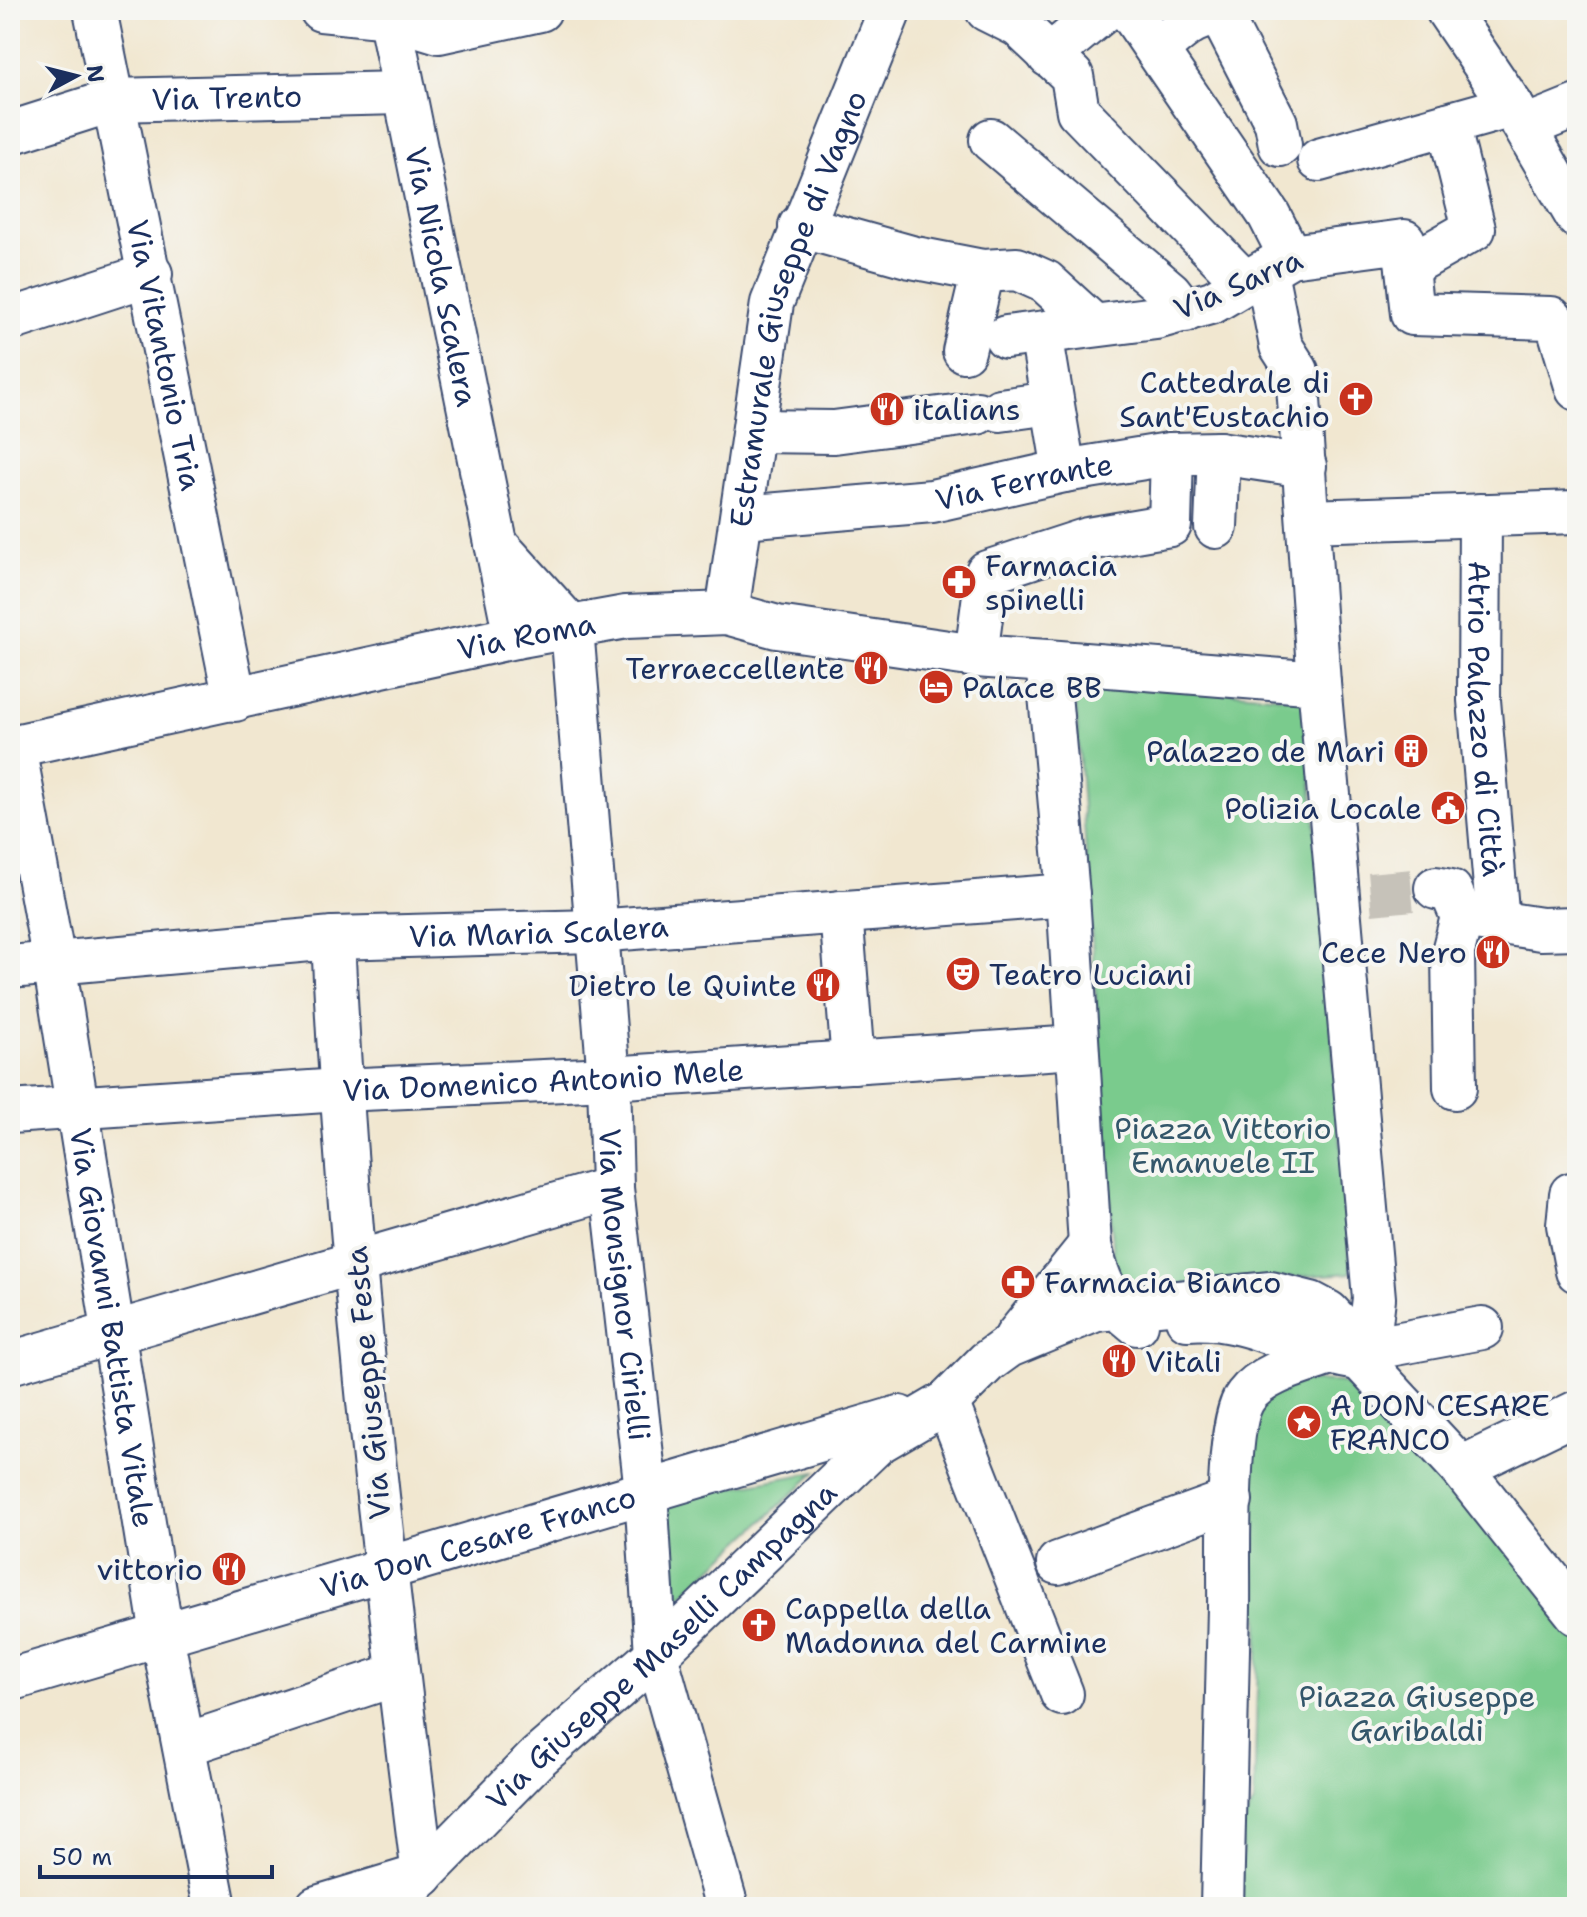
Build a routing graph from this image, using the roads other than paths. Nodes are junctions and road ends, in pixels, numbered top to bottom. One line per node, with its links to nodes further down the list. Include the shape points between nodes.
1 (95, 10): 13 (street, Via Vitantonio Tria)
2 (321, 10): 9 (street)
3 (540, 10): 9 (street, via 439,32)
4 (890, 10): 22 (street, Estramurale Giuseppe di Vagno)
5 (987, 10): 11 (street, via 1019,26)
6 (1105, 10): 11 (street)
7 (1129, 10): 10 (street)
8 (1447, 10): 15 (street)
9 (389, 14): 12 (street, Via Nicola Scalera)
10 (1157, 50): 19 (street, via 1197,18 1222,18 1276,123); 24 (street, via 1269,215)
11 (1049, 56): 24 (street, via 1076,84 1073,100 1078,111)
12 (402, 93): 13 (street, Via Trento); 43 (street, Via Nicola Scalera)
13 (114, 100): 17 (street, Via Trento); 26 (street, Via Vitantonio Tria)
14 (1577, 106): 15 (street)
15 (1519, 116): 16 (street); 21 (street)
16 (1448, 124): 20 (street); 23 (street, via 1474,229)
17 (10, 133)
18 (990, 142): 27 (street, via 1170,292)
19 (1280, 145)
20 (1319, 160)
21 (1577, 217)
22 (800, 226): 25 (street); 33 (street, Estramurale Giuseppe di Vagno, via 772,303)
23 (1407, 267): 24 (street, Via Sarra, via 1404,241); 31 (street, via 1412,314 1551,318)
24 (1266, 269): 27 (street, Via Sarra, via 1213,302); 36 (street, via 1281,346 1297,371)
25 (983, 271): 29 (street, via 1017,269 1046,282); 30 (street)
26 (151, 274): 28 (street); 50 (street, Via Vitantonio Tria)
27 (1185, 311): 29 (street, Via Sarra)
28 (10, 320)
29 (1093, 325): 32 (street, Via Sarra, via 1023,335)
30 (964, 351)
31 (1577, 389)
32 (1051, 403): 33 (street, via 834,432); 37 (street)
33 (754, 431): 40 (street, Estramurale Giuseppe di Vagno)
34 (1219, 453): 35 (street, Via Ferrante); 36 (street, Via Ferrante); 42 (street)
35 (1172, 454): 37 (street, Via Ferrante); 47 (street, via 1170,525 1088,539 987,572)
36 (1305, 466): 41 (street)
37 (1064, 471): 40 (street, Via Ferrante, via 932,501)
38 (1577, 512): 39 (street)
39 (1480, 515): 41 (street); 53 (street, Atrio Palazzo di Città, via 1479,700)
40 (743, 517): 44 (street, Estramurale Giuseppe di Vagno)
41 (1308, 521): 49 (street)
42 (1216, 527)
43 (496, 544): 45 (street); 46 (street, Via Nicola Scalera)
44 (727, 613): 45 (street, Via Roma, via 626,617); 47 (street, Via Roma, via 777,627)
45 (572, 628): 46 (street, Via Roma); 56 (street, Via Monsignor Cirielli)
46 (515, 637): 50 (street, Via Roma)
47 (976, 656): 48 (street, Via Roma)
48 (1047, 661): 49 (street, Via Roma); 52 (street)
49 (1319, 683): 76 (street, via 1374,1298)
50 (235, 700): 51 (street, Via Roma)
51 (12, 746): 58 (street, Via Giovanni Battista Vitale)
52 (1068, 895): 54 (street, Via Maria Scalera); 60 (street)
53 (1465, 909): 55 (street, via 1541,929); 63 (street, Atrio Palazzo di Città, via 1453,952)
54 (841, 912): 56 (street, Via Maria Scalera); 61 (street)
55 (1577, 928)
56 (595, 931): 57 (street, Via Maria Scalera); 62 (street, Via Monsignor Cirielli)
57 (333, 938): 58 (street, Via Maria Scalera); 64 (street, Via Giuseppe Festa)
58 (54, 962): 59 (street, Via Maria Scalera); 65 (street, Via Giovanni Battista Vitale)
59 (10, 967)
60 (1077, 1047): 61 (street, Via Domenico Antonio Mele); 69 (street)
61 (853, 1062): 62 (street, Via Domenico Antonio Mele)
62 (609, 1078): 64 (street, Via Domenico Antonio Mele); 67 (street, Via Monsignor Cirielli)
63 (1455, 1088)
64 (340, 1090): 65 (street, Via Domenico Antonio Mele); 70 (street, Via Giuseppe Festa)
65 (78, 1107): 66 (street, Via Domenico Antonio Mele); 74 (street, Via Giovanni Battista Vitale)
66 (10, 1112)
67 (612, 1188): 70 (street); 81 (street, Via Monsignor Cirielli)
68 (1571, 1194): 71 (street, via 1568,1225)
69 (1090, 1245): 72 (street, via 1097,1275); 75 (street)
70 (356, 1261): 74 (street); 84 (street, Via Giuseppe Festa)
71 (1577, 1271)
72 (1126, 1315): 75 (street, via 1065,1320); 76 (street, via 1244,1323); 78 (street, via 1094,1336)
73 (1482, 1328): 76 (street)
74 (113, 1332): 77 (street); 86 (street, Via Giovanni Battista Vitale)
75 (1009, 1346): 78 (street)
76 (1352, 1354): 80 (street); 82 (street, via 1291,1367 1247,1394 1238,1409)
77 (10, 1363)
78 (947, 1402): 81 (street, Via Don Cesare Franco); 87 (street, Via Giuseppe Maselli Campagna, via 877,1443); 90 (street)
79 (1577, 1412): 80 (street)
80 (1461, 1468): 85 (street)
81 (646, 1491): 84 (street, Via Don Cesare Franco); 87 (street, Via Monsignor Cirielli)
82 (1231, 1500): 83 (street); 96 (street)
83 (1058, 1563)
84 (385, 1569): 86 (street, Via Don Cesare Franco); 88 (street, Via Giuseppe Festa)
85 (1577, 1614)
86 (162, 1635): 89 (street, Via Don Cesare Franco); 91 (street, Via Giovanni Battista Vitale)
87 (656, 1655): 92 (street, Via Giuseppe Maselli Campagna, via 537,1758); 93 (street, Via Monsignor Cirielli)
88 (398, 1674): 91 (street); 92 (street, Via Giuseppe Festa)
89 (10, 1680)
90 (1062, 1694)
91 (184, 1745): 94 (street, Via Giovanni Battista Vitale)
92 (407, 1896): 95 (street)
93 (722, 1904)
94 (215, 1907)
95 (317, 1907)
96 (1222, 1907)

